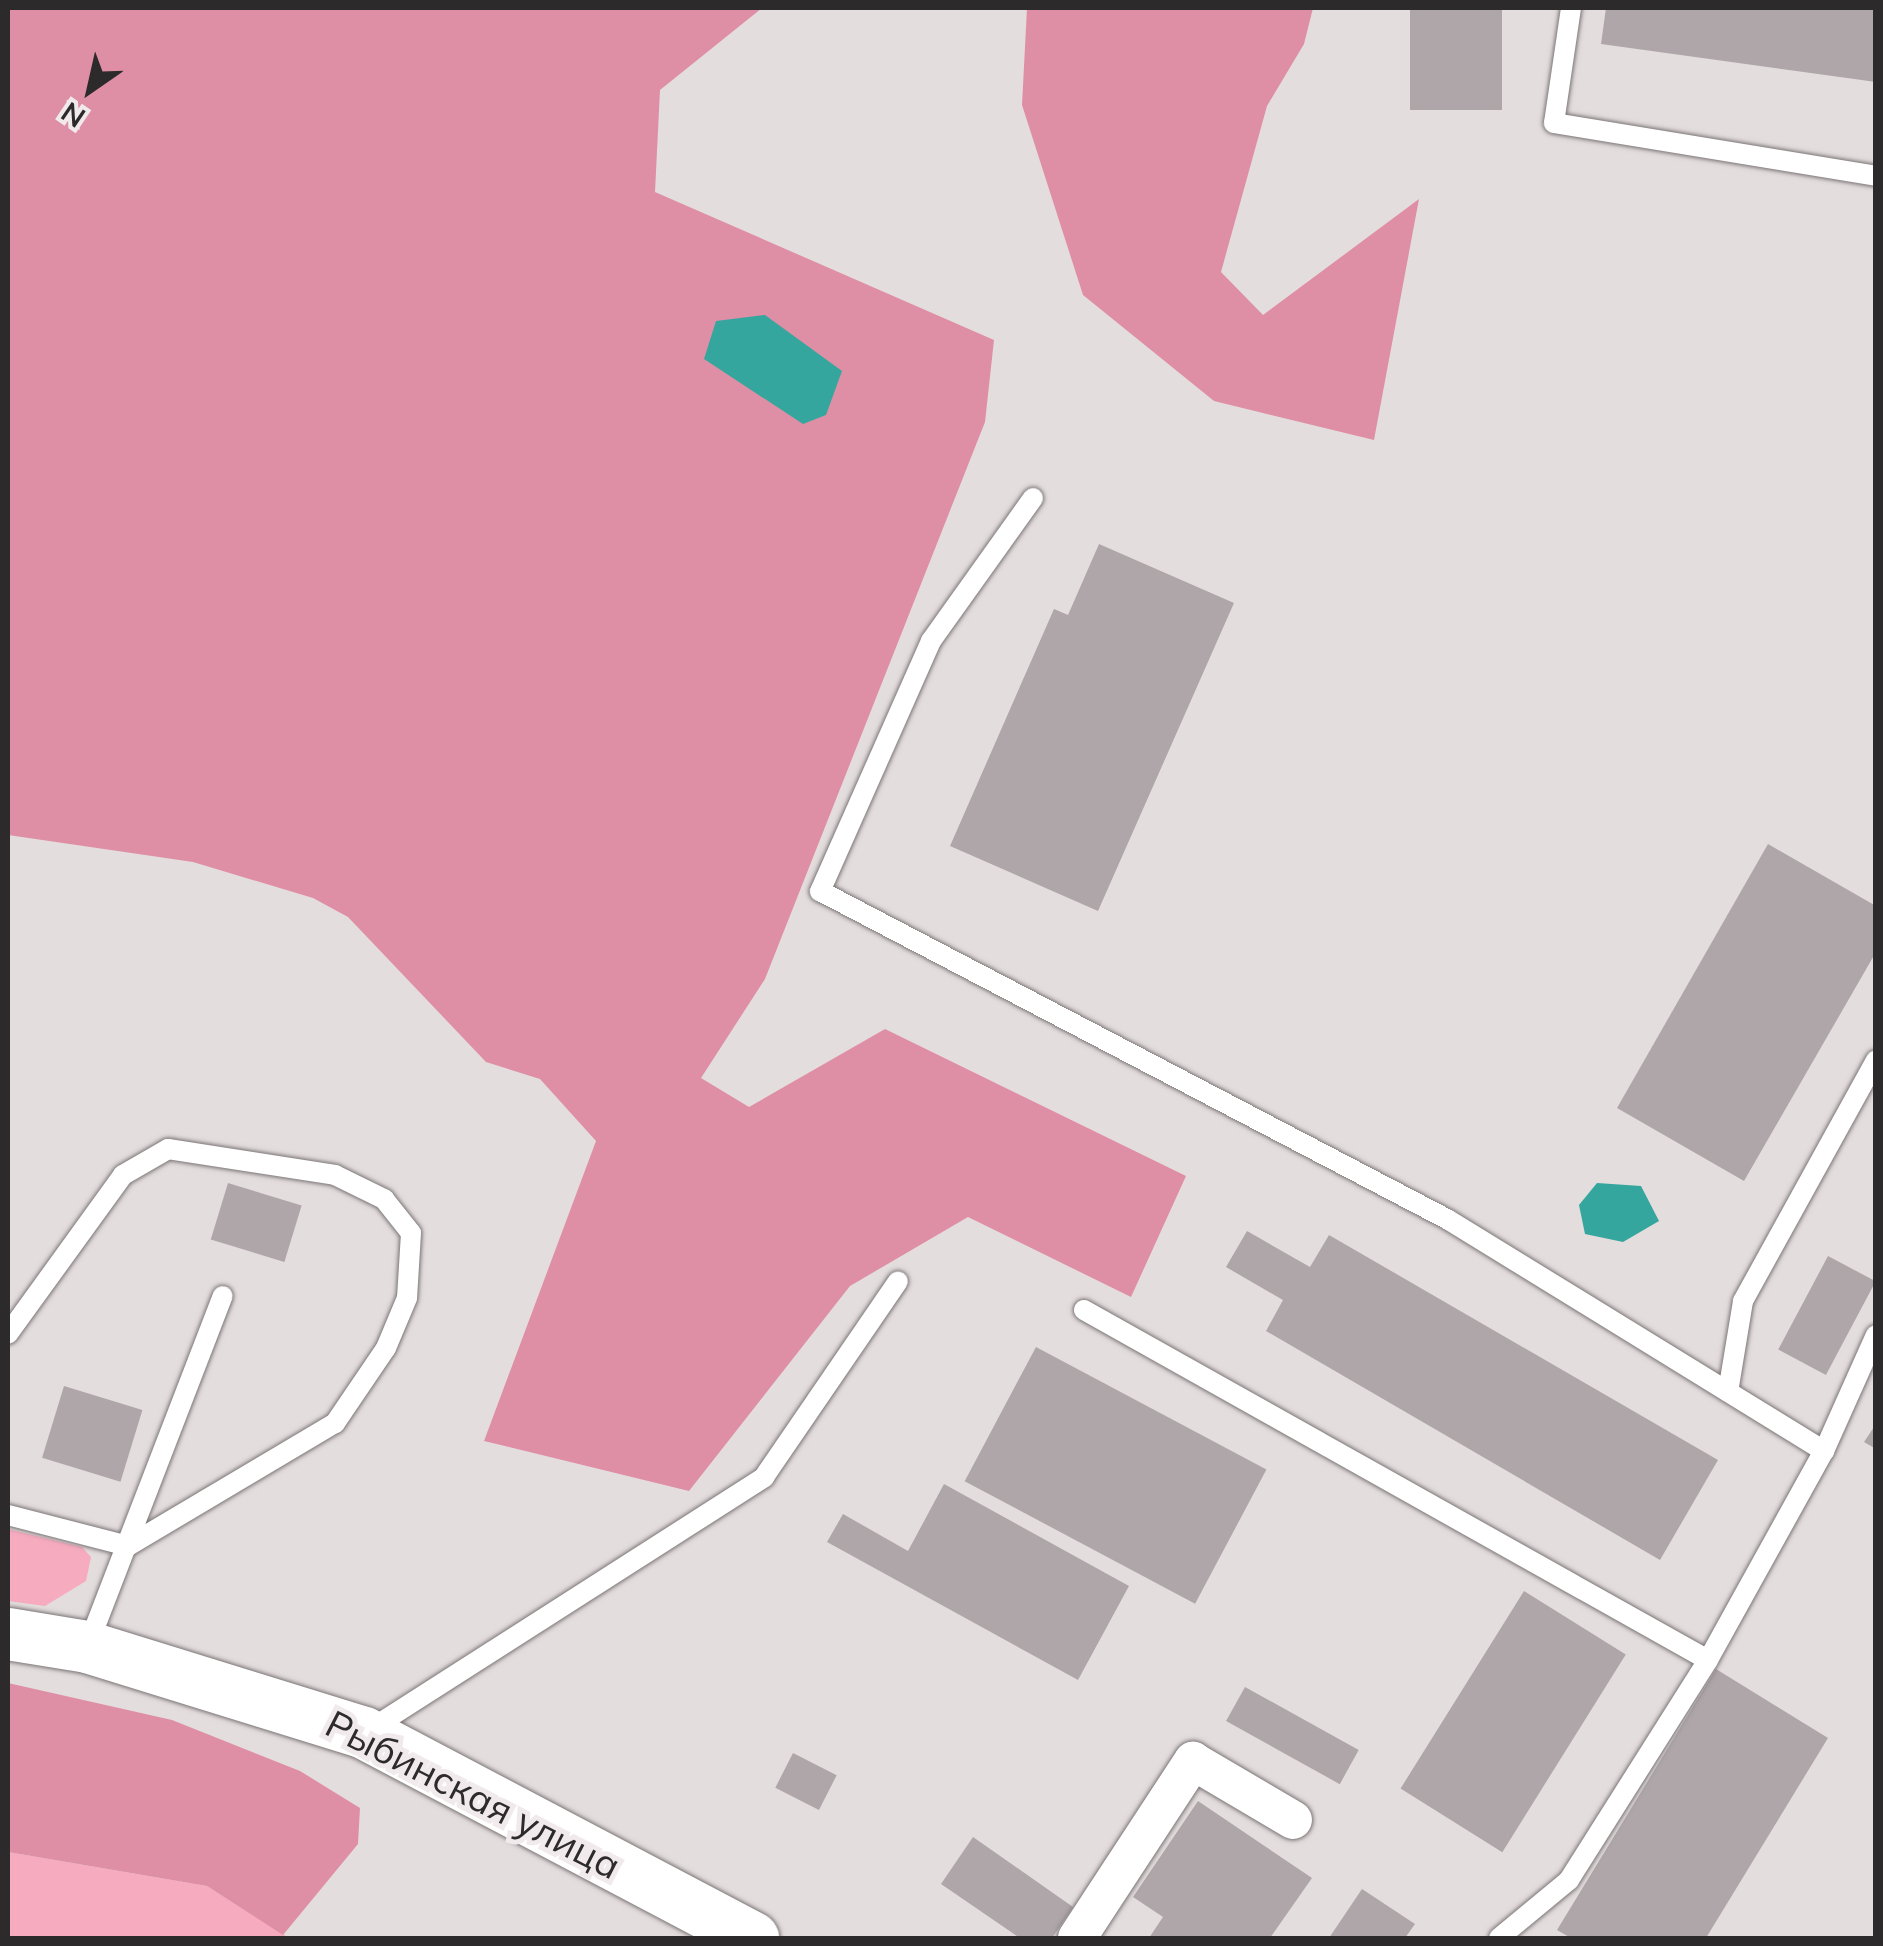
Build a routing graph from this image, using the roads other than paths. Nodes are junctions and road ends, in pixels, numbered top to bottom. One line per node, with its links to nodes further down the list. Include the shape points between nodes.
1 (1571, 8): 2 (lane, via 1554,123)
2 (1876, 176)
3 (1033, 498): 10 (lane, via 932,641 820,891 1447,1220)
4 (1876, 1060): 10 (lane, via 1743,1301)
5 (898, 1281): 17 (lane, via 764,1477)
6 (223, 1296): 13 (lane)
7 (1084, 1310): 16 (lane)
8 (8, 1334): 13 (lane, via 123,1175 168,1149 335,1175 384,1199 411,1233 407,1298 386,1348 335,1423)
9 (1876, 1335): 11 (lane)
10 (1728, 1392): 11 (lane)
11 (1824, 1450): 16 (lane)
12 (8, 1515): 13 (lane)
13 (128, 1546): 15 (lane)
14 (8, 1634): 15 (main road, Рыбинская улица)
15 (87, 1647): 17 (main road, Рыбинская улица)
16 (1708, 1660): 21 (lane, via 1569,1880)
17 (364, 1733): 19 (main road, Рыбинская улица)
18 (1293, 1820): 20 (street, via 1193,1761)
19 (753, 1938)
20 (1077, 1938)
21 (1499, 1938)

